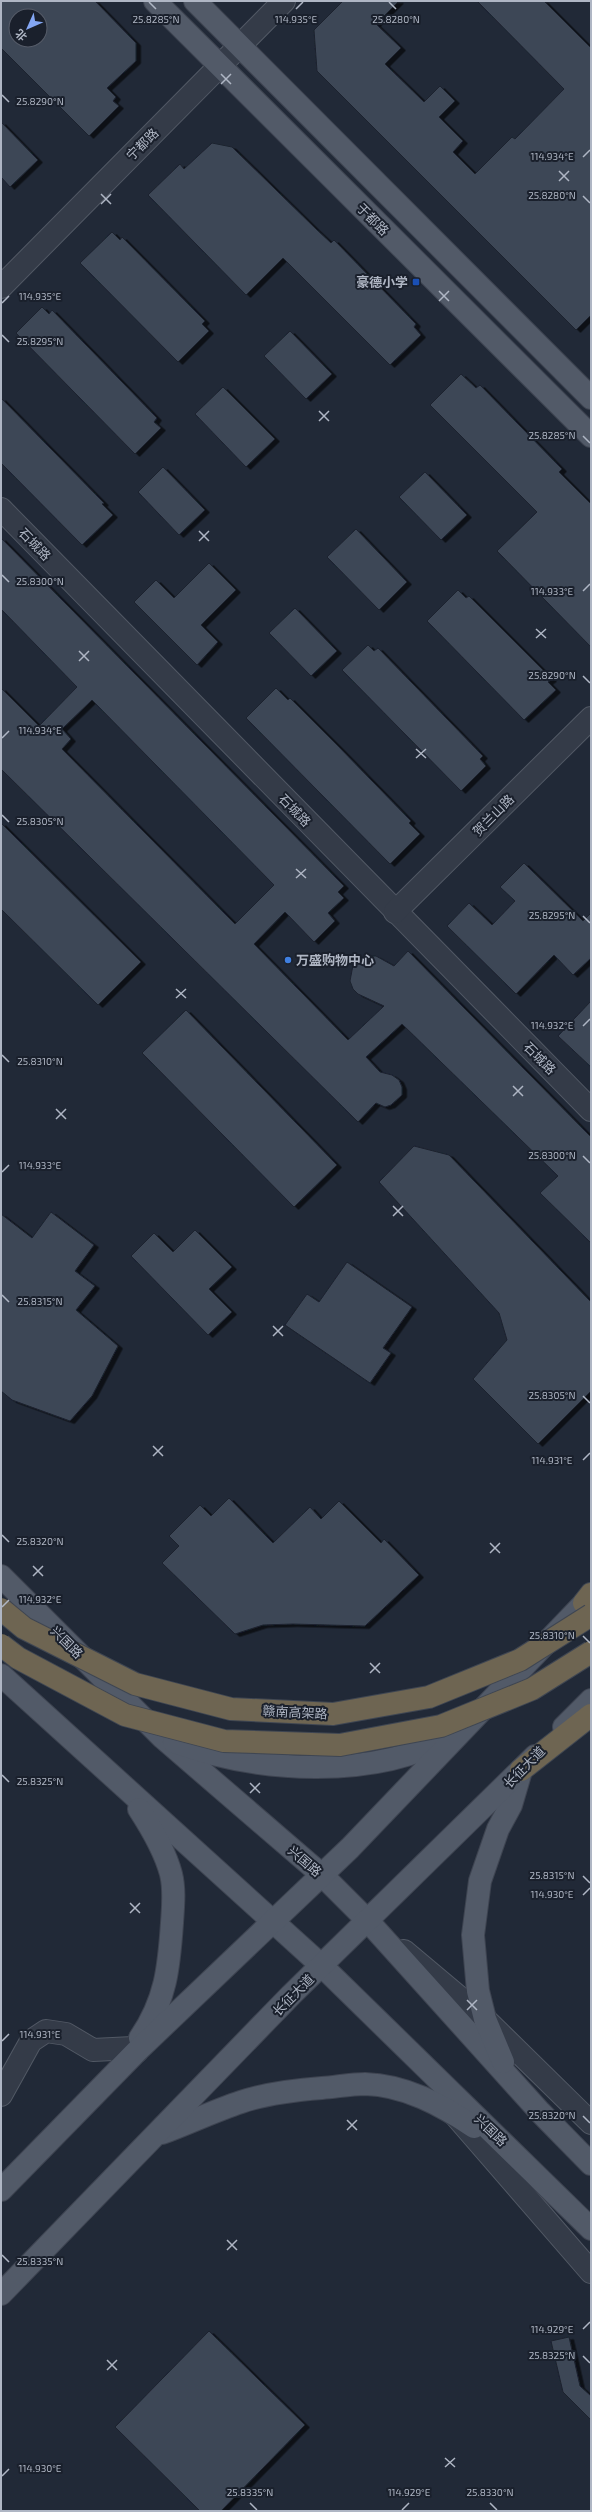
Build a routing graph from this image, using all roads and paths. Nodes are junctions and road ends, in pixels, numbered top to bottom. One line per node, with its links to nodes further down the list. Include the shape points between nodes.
1 (155, 1): 5 (main road, 于都路)
2 (195, 1): 4 (main road)
3 (284, 1): 4 (street, 宁都路)
4 (239, 45): 5 (street, 宁都路); 7 (main road)
5 (220, 65): 6 (street, 宁都路); 8 (main road, 于都路)
6 (1, 287)
7 (591, 398)
8 (591, 436)
9 (1, 509): 11 (street, 石城路)
10 (591, 718): 11 (street, 贺兰山路)
11 (395, 912): 12 (street, 石城路)
12 (591, 1110)
13 (1, 1576): 22 (main road, 兴国路)
14 (589, 1602): 15 (highway, 赣南高架路, bridge, via 520,1660 429,1697 333,1714 231,1709 135,1684 24,1628); 21 (main road)
15 (1, 1609)
16 (1, 1645): 17 (highway, bridge, via 18,1658 125,1715 224,1741 340,1745 441,1726 532,1689)
17 (591, 1652)
18 (1, 1675): 23 (main road, 兴国路)
19 (591, 1700): 24 (main road, 长征大道)
20 (591, 1715): 24 (highway)
21 (468, 1726): 22 (main road, via 445,1740 416,1751 356,1764 325,1767 292,1767 232,1759 194,1750); 25 (main road)
22 (163, 1738): 25 (main road, 兴国路)
23 (99, 1763): 27 (main road, 兴国路); 30 (main road, via 135,1803 162,1850 172,1875 169,1964 164,1991 155,2014)
24 (521, 1770): 26 (main road, 长征大道); 29 (main road, via 511,1805 488,1855 475,1909 474,1963)
25 (322, 1875): 26 (main road, 兴国路); 27 (main road)
26 (367, 1920): 28 (main road, 长征大道); 29 (street); 32 (main road, 兴国路)
27 (272, 1922): 28 (main road, 兴国路); 30 (main road)
28 (322, 1966): 33 (street); 35 (main road, 长征大道); 36 (main road, 兴国路)
29 (485, 2019): 32 (main road, via 507,2071 523,2095); 34 (street)
30 (135, 2050): 31 (street, via 94,2050 66,2034 46,2031 31,2041); 38 (main road)
31 (1, 2095)
32 (540, 2112): 37 (main road, 兴国路)
33 (454, 2113): 35 (main road, via 423,2097 365,2084 269,2094); 36 (main road); 40 (street)
34 (591, 2123)
35 (158, 2134): 41 (main road, 长征大道)
36 (508, 2146): 39 (main road, 兴国路)
37 (591, 2164)
38 (1, 2190)
39 (591, 2229)
40 (591, 2272)
41 (1, 2294)

